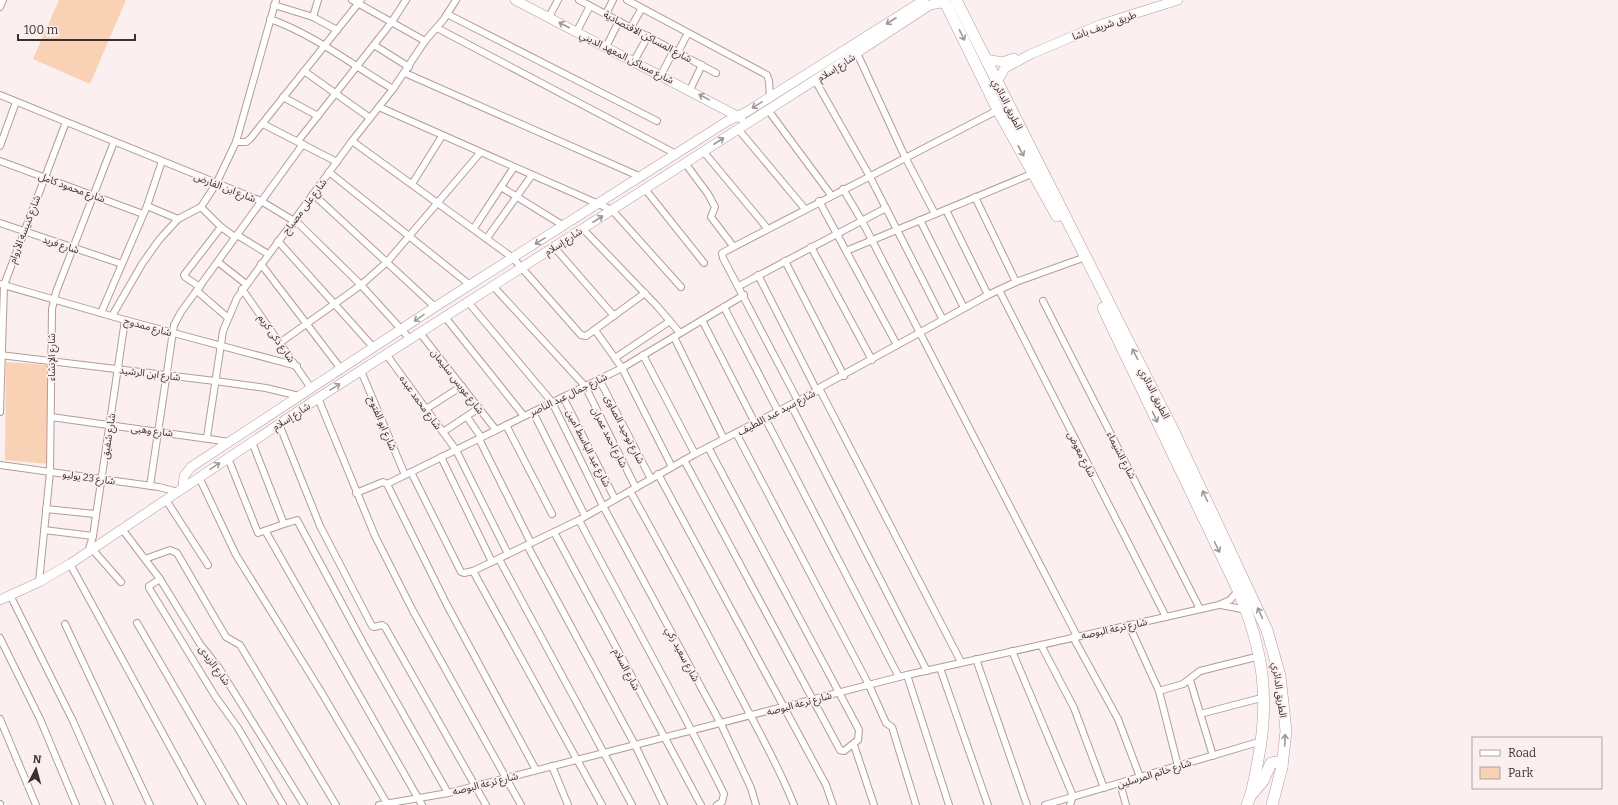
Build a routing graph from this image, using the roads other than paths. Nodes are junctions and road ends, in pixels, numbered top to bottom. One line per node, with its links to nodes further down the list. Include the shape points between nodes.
1 (3, 0): 17 (street)
2 (318, 0): 21 (street)
3 (352, 0): 12 (street)
4 (406, 0): 25 (street)
5 (456, 0): 19 (street, شارع على مصباح)
6 (558, 0): 22 (street)
7 (579, 0): 16 (street, شارع المساكن الاقتصادية)
8 (613, 0): 20 (street)
9 (627, 0): 18 (street)
10 (1178, 0): 38 (street, طريق شريف باشا, via 1102,24)
11 (520, 1): 22 (street, شارع مساكن المعهد الديني)
12 (360, 2): 25 (street); 28 (street)
13 (949, 2): 15 (street, شارع إسلام); 39 (highway, الطريق الدائري); 59 (highway, الطريق الدائري, one-way to 59)
14 (275, 3): 21 (street); 23 (street)
15 (924, 3): 37 (street, شارع إسلام); 54 (street, شارع إسلام, one-way to 54)
16 (590, 6): 20 (street, شارع المساكن الاقتصادية); 29 (street)
17 (0, 7)
18 (642, 8): 26 (street); 30 (street)
19 (447, 14): 27 (street, شارع على مصباح); 64 (street)
20 (606, 14): 24 (street, شارع المساكن الاقتصادية)
21 (313, 17): 28 (street)
22 (550, 17): 29 (street, شارع مساكن المعهد الديني, one-way to 22)
23 (270, 19): 33 (street, via 299,30); 72 (street)
24 (619, 21): 26 (street, شارع المساكن الاقتصادية); 35 (street)
25 (391, 24): 32 (street); 34 (street)
26 (631, 27): 31 (street, شارع المساكن الاقتصادية)
27 (437, 28): 32 (street, شارع على مصباح); 77 (street)
28 (337, 30): 33 (street)
29 (576, 31): 35 (street, شارع مساكن المعهد الديني)
30 (688, 33): 36 (street); 54 (street, via 767,75)
31 (648, 36): 36 (street, شارع المساكن الاقتصادية); 40 (street)
32 (425, 41): 43 (street, شارع على مصباح)
33 (324, 45): 42 (street); 44 (street)
34 (374, 45): 42 (street); 43 (street)
35 (606, 47): 40 (street, شارع مساكن المعهد الديني)
36 (676, 51): 41 (street, شارع المساكن الاقتصادية); 46 (street)
37 (857, 53): 47 (street, شارع إسلام); 78 (street)
38 (1031, 54): 39 (street, طريق شريف باشا, via 1002,62); 48 (street, طريق شريف باشا, via 1005,68)
39 (986, 59): 48 (highway, الطريق الدائري)
40 (634, 61): 46 (street, شارع مساكن المعهد الديني)
41 (702, 65): 45 (street, شارع المساكن الاقتصادية); 50 (street)
42 (356, 67): 49 (street); 51 (street)
43 (407, 70): 49 (street, شارع على مصباح); 89 (street)
44 (304, 71): 51 (street); 53 (street)
45 (716, 73)
46 (661, 75): 50 (street, شارع مساكن المعهد الديني)
47 (816, 80): 58 (street, شارع إسلام); 87 (street)
48 (997, 82): 55 (highway, الطريق الدائري)
49 (393, 89): 57 (street, شارع على مصباح)
50 (690, 90): 61 (street, شارع مساكن المعهد الديني, one-way to 50)
51 (336, 94): 60 (street); 63 (street)
52 (0, 95): 56 (street, شارع ابن الفارض)
53 (283, 97): 60 (street); 67 (street)
54 (770, 97): 61 (street, شارع إسلام, one-way to 61)
55 (1006, 98): 59 (highway, via 1004,105); 62 (highway, الطريق الدائري)
56 (16, 102): 65 (street, شارع ابن الفارض); 74 (street)
57 (379, 108): 63 (street, شارع على مصباح); 69 (street)
58 (768, 110): 66 (street, شارع إسلام); 96 (street)
59 (998, 110): 62 (highway, الطريق الدائري); 78 (street)
60 (318, 116): 73 (street)
61 (738, 116): 66 (street, شارع مساكن المعهد الديني); 77 (street, شارع إسلام)
62 (1009, 117): 85 (highway, الطريق الدائري, one-way to 85); 310 (highway, الطريق الدائري, one-way to 62, via 1276,660 1259,610 1175,434)
63 (370, 118): 70 (street, شارع على مصباح)
64 (657, 121)
65 (66, 122): 71 (street, شارع ابن الفارض); 88 (street, شارع كنيسه الأروام)
66 (749, 122): 68 (street, شارع إسلام)
67 (263, 124): 72 (street, via 248,140); 73 (street)
68 (738, 129): 75 (street, شارع إسلام, one-way to 68); 107 (street)
69 (442, 136): 76 (street); 91 (street)
70 (352, 141): 81 (street, شارع على مصباح); 91 (street)
71 (114, 142): 80 (street, شارع ابن الفارض); 97 (street, شارع الإنشاء)
72 (236, 142): 90 (street)
73 (301, 143): 81 (street); 101 (street)
74 (0, 146)
75 (703, 152): 82 (street, شارع إسلام); 120 (street)
76 (480, 153): 83 (street); 102 (street)
77 (676, 154): 89 (street, شارع إسلام)
78 (905, 157): 87 (street); 111 (street)
79 (0, 161): 88 (street, شارع محمود كامل)
80 (162, 161): 90 (street, شارع ابن الفارض); 104 (street)
81 (337, 162): 84 (street, شارع على مصباح)
82 (685, 163): 93 (street, شارع إسلام); 130 (street, via 715,207 711,217)
83 (514, 167): 86 (street); 92 (street)
84 (329, 172): 95 (street, شارع على مصباح); 125 (street)
85 (1034, 173): 99 (street); 137 (highway, الطريق الدائري)
86 (532, 175): 98 (street); 103 (street)
87 (869, 175): 94 (street); 106 (street)
88 (44, 177): 97 (street, شارع محمود كامل); 123 (street, شارع كنيسه الأروام)
89 (641, 177): 103 (street, شارع إسلام)
90 (216, 184): 101 (street, شارع ابن الفارض); 105 (street)
91 (412, 184): 102 (street)
92 (502, 187): 98 (street); 119 (street)
93 (645, 189): 108 (street, شارع إسلام); 141 (street)
94 (843, 189): 96 (street); 115 (street)
95 (313, 194): 113 (street, شارع على مصباح); 140 (street)
96 (831, 195): 100 (street)
97 (95, 196): 110 (street, شارع محمود كامل); 133 (street, شارع الإنشاء)
98 (517, 197): 117 (street); 127 (street)
99 (975, 197): 109 (street); 146 (street)
100 (819, 201): 107 (street); 124 (street)
101 (261, 202): 113 (street, شارع ابن الفارض); 126 (street)
102 (437, 202): 119 (street); 125 (street)
103 (598, 203): 108 (street); 117 (street, شارع إسلام)
104 (147, 206): 110 (street); 112 (street)
105 (201, 207): 112 (street); 118 (street)
106 (886, 208): 115 (street); 122 (street)
107 (805, 209): 120 (street)
108 (612, 210): 121 (street, شارع إسلام, one-way to 108); 153 (street)
109 (946, 210): 111 (street); 157 (street)
110 (143, 214): 142 (street)
111 (935, 214): 114 (street)
112 (178, 219): 167 (street, via 142,264)
113 (294, 220): 129 (street, شارع على مصباح); 148 (street, شارع ابن الفارض)
114 (920, 220): 122 (street); 165 (street)
115 (862, 221): 124 (street); 128 (street)
116 (0, 223): 123 (street, شارع فريد)
117 (564, 226): 136 (street, شارع إسلام, one-way to 136)
118 (221, 227): 126 (street); 154 (street, via 184,274)
119 (474, 228): 127 (street)
120 (767, 228): 130 (street)
121 (583, 229): 131 (street, شارع إسلام); 156 (street)
122 (898, 230): 128 (street); 173 (street)
123 (23, 231): 133 (street, شارع فريد); 147 (street, شارع كنيسه الأروام)
124 (837, 234): 132 (street); 134 (street)
125 (409, 235): 140 (street); 149 (street)
126 (236, 236): 135 (street); 139 (street)
127 (487, 238): 136 (street)
128 (872, 240): 134 (street); 181 (street)
129 (278, 241): 135 (street, شارع على مصباح); 162 (street)
130 (733, 246): 151 (street, via 724,250 722,255)
131 (554, 247): 144 (street, شارع إسلام); 169 (street)
132 (811, 247): 138 (street); 192 (street)
133 (74, 248): 142 (street, شارع فريد); 159 (street, شارع الإنشاء)
134 (846, 251): 186 (street)
135 (268, 254): 143 (street, شارع على مصباح)
136 (513, 258): 144 (street); 149 (street, شارع إسلام)
137 (1080, 259): 146 (street, شارع سيد عبد اللطيف); 282 (highway, الطريق الدائري, one-way to 282)
138 (785, 261): 145 (street); 200 (street)
139 (218, 262): 152 (street, شارع ذكى كريم); 154 (street)
140 (387, 262): 148 (street); 163 (street)
141 (704, 263)
142 (122, 264): 166 (street)
143 (261, 264): 152 (street, شارع على مصباح); 175 (street)
144 (523, 267): 150 (street, شارع إسلام); 177 (street, via 581,336)
145 (758, 275): 151 (street); 206 (street)
146 (1016, 282): 155 (street, شارع سيد عبد اللطيف)
147 (2, 284): 159 (street, شارع ممدوح); 189 (street, شارع كنيسه الأروام)
148 (362, 285): 162 (street); 176 (street, شارع ابن الفارض)
149 (470, 285): 163 (street, شارع إسلام)
150 (493, 286): 161 (street, شارع إسلام); 204 (street, شارع احمد عمران)
151 (739, 286): 158 (street)
152 (244, 287): 170 (street, شارع على مصباح); 184 (street, شارع ذكى كريم)
153 (681, 288)
154 (198, 289): 170 (street); 178 (street, via 181,312)
155 (999, 290): 157 (street, شارع سيد عبد اللطيف); 288 (street, شارع معوض)
156 (645, 293): 169 (street); 174 (street)
157 (988, 295): 165 (street, شارع سيد عبد اللطيف)
158 (744, 296): 164 (street, شارع جمال عبد الناصر); 210 (street)
159 (53, 300): 166 (street, شارع ممدوح); 193 (street, شارع الإنشاء)
160 (1043, 301): 286 (street, شارع الشيماء)
161 (468, 302): 168 (street, شارع إسلام); 211 (street, شارع سعيد زكي)
162 (336, 304): 175 (street); 187 (street)
163 (435, 307): 176 (street, شارع إسلام, one-way to 176)
164 (724, 307): 172 (street, شارع جمال عبد الناصر); 216 (street)
165 (964, 308): 173 (street, شارع سيد عبد اللطيف)
166 (101, 313): 167 (street, شارع ممدوح)
167 (112, 316): 171 (street, شارع ممدوح)
168 (445, 316): 179 (street, شارع إسلام); 219 (street)
169 (614, 316): 177 (street)
170 (227, 317): 185 (street, شارع على مصباح)
171 (125, 320): 178 (street, شارع ممدوح); 196 (street, شارع شفيق)
172 (702, 320): 180 (street, شارع جمال عبد الناصر); 223 (street)
173 (943, 320): 181 (street, شارع سيد عبد اللطيف)
174 (670, 321): 180 (street); 191 (street)
175 (306, 325): 184 (street); 197 (street)
176 (402, 329): 183 (street, شارع ابن الفارض); 187 (street, شارع إسلام)
177 (595, 330): 191 (street)
178 (172, 333): 185 (street, شارع ممدوح); 199 (street)
179 (420, 333): 183 (street, شارع إسلام); 203 (street, شارع عويس سليمان)
180 (680, 333): 182 (street, شارع جمال عبد الناصر)
181 (920, 333): 186 (street, شارع سيد عبد اللطيف); 292 (street)
182 (674, 337): 190 (street, شارع جمال عبد الناصر); 233 (street)
183 (410, 339): 188 (street, شارع إسلام)
184 (281, 342): 194 (street, شارع ذكى كريم)
185 (221, 345): 194 (street, شارع ممدوح); 202 (street, شارع على مصباح)
186 (897, 345): 192 (street, شارع سيد عبد اللطيف)
187 (374, 348): 197 (street, شارع إسلام)
188 (386, 354): 198 (street, شارع إسلام); 215 (street, شارع محمد عبده)
189 (1, 355): 193 (street, شارع ابن الرشيد); 213 (street, شارع كنيسه الأروام)
190 (644, 355): 195 (street, شارع جمال عبد الناصر); 238 (street)
191 (615, 358): 195 (street)
192 (872, 360): 200 (street, شارع سيد عبد اللطيف)
193 (51, 361): 196 (street, شارع ابن الرشيد); 220 (street, شارع الإنشاء)
194 (296, 366): 205 (street, شارع ذكى كريم)
195 (622, 368): 201 (street, شارع جمال عبد الناصر); 243 (street)
196 (118, 369): 199 (street, شارع ابن الرشيد); 225 (street, شارع شفيق)
197 (341, 369): 205 (street, شارع إسلام)
198 (361, 371): 209 (street, شارع إسلام, one-way to 198); 247 (street, شارع ابو الفتوح)
199 (167, 375): 202 (street, شارع ابن الرشيد); 228 (street)
200 (844, 376): 206 (street, شارع سيد عبد اللطيف)
201 (599, 378): 204 (street, شارع جمال عبد الناصر); 250 (street, شارع توحيد الصاوى)
202 (215, 381): 207 (street, شارع ابن الرشيد); 231 (street, شارع على مصباح)
203 (462, 386): 214 (street, شارع عويس سليمان); 215 (street)
204 (585, 386): 208 (street, شارع جمال عبد الناصر); 254 (street, شارع احمد عمران)
205 (311, 388): 207 (street, شارع إسلام)
206 (818, 390): 210 (street, شارع سيد عبد اللطيف); 298 (street)
207 (299, 396): 234 (street, شارع إسلام)
208 (563, 397): 211 (street, شارع جمال عبد الناصر); 256 (street, شارع عبد الباسط امين)
209 (318, 398): 224 (street, شارع إسلام); 255 (street)
210 (798, 401): 212 (street, شارع سيد عبد اللطيف)
211 (552, 402): 218 (street, شارع جمال عبد الناصر); 258 (street, شارع سعيد زكي)
212 (791, 405): 216 (street, شارع سيد عبد اللطيف); 300 (street)
213 (0, 408): 217 (street, شارع كنيسه الأروام)
214 (479, 408): 221 (street); 227 (street, شارع عويس سليمان)
215 (426, 409): 229 (street, شارع محمد عبده)
216 (778, 411): 222 (street, شارع سيد عبد اللطيف)
217 (0, 412)
218 (533, 412): 219 (street, شارع جمال عبد الناصر); 262 (street)
219 (524, 416): 226 (street, شارع جمال عبد الناصر)
220 (51, 417): 225 (street, شارع وهبى); 244 (street, شارع الإنشاء)
221 (467, 417): 229 (street); 232 (street)
222 (765, 418): 223 (street, شارع سيد عبد اللطيف); 302 (street)
223 (755, 423): 230 (street, شارع سيد عبد اللطيف)
224 (279, 424): 235 (street, شارع إسلام); 331 (street, via 320,526 372,626 385,626)
225 (110, 425): 228 (street, شارع وهبى); 249 (street, شارع شفيق)
226 (506, 425): 227 (street, شارع جمال عبد الناصر); 261 (street)
227 (496, 430): 232 (street, شارع جمال عبد الناصر)
228 (159, 431): 231 (street, شارع وهبى); 252 (street)
229 (443, 432): 237 (street, شارع محمد عبده)
230 (736, 433): 233 (street, شارع سيد عبد اللطيف); 304 (street)
231 (207, 437): 234 (street, شارع وهبى)
232 (480, 438): 237 (street, شارع جمال عبد الناصر); 270 (street)
233 (724, 439): 236 (street, شارع سيد عبد اللطيف)
234 (230, 442): 253 (street, شارع إسلام, via 187,471)
235 (252, 442): 240 (street, شارع إسلام); 264 (street)
236 (708, 447): 238 (street, شارع سيد عبد اللطيف); 306 (street)
237 (456, 450): 239 (street, شارع جمال عبد الناصر); 272 (street, شارع محمد عبده)
238 (695, 454): 241 (street, شارع سيد عبد اللطيف)
239 (441, 457): 245 (street, شارع جمال عبد الناصر); 275 (street)
240 (228, 458): 248 (street, شارع إسلام, one-way to 240); 267 (street, via 257,531 260,534)
241 (684, 460): 243 (street, شارع سيد عبد اللطيف); 308 (street)
242 (0, 464): 244 (street, شارع 23 يوليو)
243 (672, 467): 246 (street, شارع سيد عبد اللطيف)
244 (50, 472): 249 (street, شارع 23 يوليو); 259 (street, شارع الإنشاء)
245 (411, 472): 247 (street, شارع جمال عبد الناصر); 278 (street, via 461,572)
246 (658, 474): 250 (street, شارع سيد عبد اللطيف); 309 (street)
247 (405, 475): 251 (street, شارع جمال عبد الناصر)
248 (199, 477): 253 (street, شارع إسلام); 337 (street, via 236,555)
249 (101, 479): 252 (street, شارع 23 يوليو); 260 (street, شارع شفيق)
250 (651, 479): 254 (street, شارع سيد عبد اللطيف)
251 (387, 484): 255 (street, شارع جمال عبد الناصر, via 383,482); 327 (street, via 447,605)
252 (150, 486): 253 (street, شارع 23 يوليو)
253 (180, 490): 257 (street, شارع إسلام)
254 (633, 490): 256 (street, شارع سيد عبد اللطيف); 313 (street, شارع احمد عمران)
255 (356, 493): 329 (street, via 413,611)
256 (616, 499): 258 (street, شارع سيد عبد اللطيف)
257 (166, 500): 265 (street, شارع إسلام); 277 (street)
258 (603, 506): 262 (street, شارع سيد عبد اللطيف); 315 (street, شارع سعيد زكي)
259 (46, 509): 260 (street); 266 (street, شارع الإنشاء)
260 (95, 514): 269 (street, شارع شفيق)
261 (552, 514)
262 (585, 516): 263 (street, شارع سيد عبد اللطيف)
263 (579, 520): 268 (street, شارع سيد عبد اللطيف); 316 (street)
264 (284, 524): 267 (street); 333 (street, via 297,520)
265 (122, 529): 271 (street, شارع إسلام); 273 (street, شارع الزيدى)
266 (44, 530): 269 (street); 280 (street, شارع الإنشاء)
267 (266, 532): 335 (street)
268 (554, 532): 270 (street, شارع سيد عبد اللطيف); 317 (street, شارع السلام)
269 (93, 536): 271 (street, شارع شفيق)
270 (529, 544): 272 (street, شارع سيد عبد اللطيف); 319 (street)
271 (90, 550): 276 (street, شارع إسلام); 281 (street)
272 (508, 554): 274 (street, شارع سيد عبد اللطيف)
273 (145, 559): 279 (street, شارع الزيدى); 346 (street, via 170,550 177,554 226,637 240,645)
274 (499, 559): 275 (street, شارع سيد عبد اللطيف); 321 (street)
275 (492, 562): 278 (street, شارع سيد عبد اللطيف)
276 (70, 564): 280 (street, شارع إسلام); 342 (street)
277 (208, 565)
278 (473, 571): 323 (street)
279 (160, 579): 344 (street, via 149,588 215,696 238,728); 345 (street, شارع الزيدى)
280 (39, 582): 283 (street, شارع إسلام)
281 (122, 582)
282 (1238, 590): 285 (street, via 1230,600); 287 (highway, الطريق الدائري)
283 (10, 596): 284 (street, شارع إسلام); 340 (street, via 73,721)
284 (0, 600)
285 (1219, 605): 286 (street, شارع ترعة البوصه); 287 (street)
286 (1200, 609): 288 (street, شارع ترعة البوصه)
287 (1247, 610): 296 (highway, الطريق الدائري)
288 (1166, 617): 291 (street, شارع ترعة البوصه)
289 (137, 623): 343 (street)
290 (66, 624): 341 (street)
291 (1129, 625): 292 (street, شارع ترعة البوصه); 305 (street)
292 (1075, 637): 294 (street, شارع ترعة البوصه); 328 (street, via 1118,719)
293 (0, 638): 339 (street, via 40,719)
294 (1041, 645): 295 (street, شارع ترعة البوصه); 332 (street, via 1074,708)
295 (1012, 651): 297 (street, شارع ترعة البوصه); 334 (street)
296 (1260, 656): 303 (street, via 1200,671); 307 (highway, الطريق الدائري)
297 (976, 659): 298 (street, شارع ترعة البوصه); 364 (street)
298 (961, 662): 299 (street, شارع ترعة البوصه)
299 (940, 668): 300 (street, شارع ترعة البوصه); 363 (street)
300 (927, 671): 301 (street, شارع ترعة البوصه)
301 (907, 675): 302 (street, شارع ترعة البوصه); 362 (street)
302 (899, 677): 304 (street, شارع ترعة البوصه)
303 (1190, 680): 305 (street); 312 (street)
304 (869, 685): 306 (street, شارع ترعة البوصه); 361 (street, via 886,723 892,727)
305 (1159, 691): 325 (street)
306 (839, 693): 308 (street, شارع ترعة البوصه); 320 (street, via 859,730 858,740)
307 (1264, 697): 311 (highway, الطريق الدائري); 312 (street)
308 (813, 700): 309 (street, شارع ترعة البوصه); 320 (street, via 840,750)
309 (784, 707): 313 (street, شارع ترعة البوصه); 359 (street, via 826,785)
310 (1284, 711): 311 (highway, via 1272,716); 326 (highway, الطريق الدائري, one-way to 310, via 1285,750)
311 (1265, 712): 318 (highway, الطريق الدائري)
312 (1200, 714): 322 (street)
313 (751, 716): 315 (street, شارع ترعة البوصه); 358 (street, شارع احمد عمران)
314 (0, 719): 338 (street)
315 (721, 724): 316 (street, شارع ترعة البوصه); 357 (street, شارع سعيد زكي, via 751,788)
316 (693, 730): 317 (street, شارع ترعة البوصه); 356 (street, via 724,794 722,802)
317 (664, 738): 319 (street, شارع ترعة البوصه); 355 (street, شارع السلام)
318 (1262, 741): 322 (street, شارع خاتم المرسلين); 336 (highway, الطريق الدائري)
319 (634, 745): 321 (street, شارع ترعة البوصه); 354 (street)
320 (854, 745): 360 (street)
321 (605, 753): 323 (street, شارع ترعة البوصه); 353 (street)
322 (1213, 756): 325 (street, شارع خاتم المرسلين)
323 (578, 760): 324 (street, شارع ترعة البوصه); 352 (street)
324 (552, 766): 327 (street, شارع ترعة البوصه); 351 (street)
325 (1178, 766): 328 (street, شارع خاتم المرسلين)
326 (1282, 767): 336 (highway, via 1278,762 1271,763 1263,781); 368 (highway, الطريق الدائري)
327 (536, 770): 329 (street, شارع ترعة البوصه)
328 (1140, 777): 330 (street, شارع خاتم المرسلين)
329 (506, 778): 331 (street, شارع ترعة البوصه); 350 (street)
330 (1120, 783): 332 (street, شارع خاتم المرسلين); 367 (street)
331 (475, 785): 333 (street, شارع ترعة البوصه); 349 (street)
332 (1104, 788): 334 (street, شارع خاتم المرسلين)
333 (448, 792): 335 (street, شارع ترعة البوصه)
334 (1073, 796): 365 (street, شارع خاتم المرسلين); 366 (street)
335 (418, 799): 337 (street, شارع ترعة البوصه); 348 (street)
336 (1249, 800)
337 (387, 804): 347 (street, شارع ترعة البوصه)
338 (36, 805)
339 (76, 805)
340 (110, 805)
341 (150, 805)
342 (202, 805)
343 (242, 805)
344 (283, 805)
345 (304, 805)
346 (336, 805)
347 (379, 805)
348 (422, 805)
349 (486, 805)
350 (521, 805)
351 (568, 805)
352 (602, 805)
353 (632, 805)
354 (664, 805)
355 (701, 805)
356 (717, 805)
357 (756, 805)
358 (794, 805)
359 (833, 805)
360 (874, 805)
361 (916, 805)
362 (949, 805)
363 (988, 805)
364 (1027, 805)
365 (1045, 805)
366 (1070, 805)
367 (1126, 805)
368 (1272, 805)

